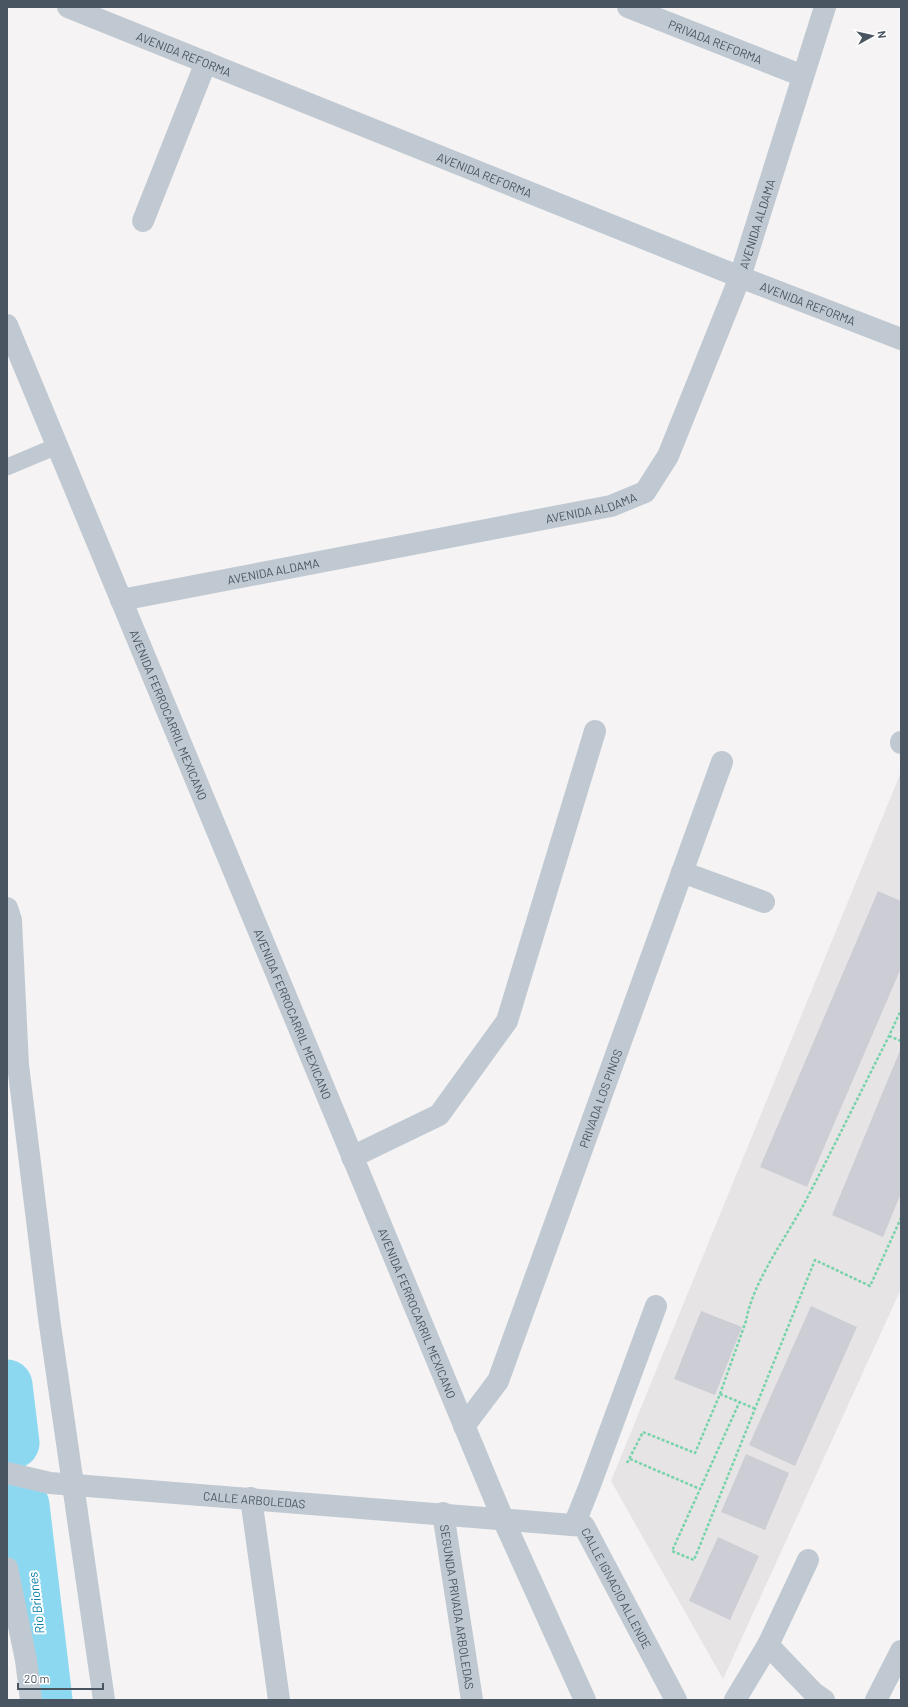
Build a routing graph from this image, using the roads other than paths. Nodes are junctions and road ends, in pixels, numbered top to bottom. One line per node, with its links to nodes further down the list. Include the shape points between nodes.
1 (68, 7): 4 (street, AVENIDA REFORMA)
2 (628, 7): 5 (street, PRIVADA REFORMA)
3 (825, 7): 5 (street, AVENIDA ALDAMA)
4 (206, 62): 6 (street); 7 (street, AVENIDA REFORMA)
5 (803, 76): 7 (street, AVENIDA ALDAMA)
6 (143, 221)
7 (740, 276): 9 (street, AVENIDA REFORMA); 12 (street, AVENIDA ALDAMA, via 668,456 645,492 611,506)
8 (7, 325): 10 (street, AVENIDA FERROCARRIL MEXICANO)
9 (901, 339)
10 (57, 446): 11 (lane); 12 (street, AVENIDA FERROCARRIL MEXICANO)
11 (7, 467)
12 (121, 600): 18 (street, AVENIDA FERROCARRIL MEXICANO)
13 (595, 731): 18 (street, via 507,1021 439,1115)
14 (722, 762): 15 (street, PRIVADA LOS PINOS)
15 (682, 872): 16 (street); 20 (street, PRIVADA LOS PINOS, via 498,1381)
16 (764, 902)
17 (7, 908): 22 (street, via 11,920 18,1065 49,1318)
18 (352, 1157): 20 (street, AVENIDA FERROCARRIL MEXICANO)
19 (656, 1306): 26 (street)
20 (464, 1426): 25 (street, AVENIDA FERROCARRIL MEXICANO)
21 (7, 1473): 22 (street, CALLE ARBOLEDAS)
22 (74, 1484): 23 (street, CALLE ARBOLEDAS); 32 (street)
23 (250, 1498): 24 (street, CALLE ARBOLEDAS); 33 (street)
24 (443, 1513): 25 (street, CALLE ARBOLEDAS); 34 (street, SEGUNDA PRIVADA ARBOLEDAS)
25 (502, 1519): 26 (street, CALLE IGNACIO ALLENDE); 35 (street, AVENIDA FERROCARRIL MEXICANO)
26 (574, 1525): 36 (street, CALLE IGNACIO ALLENDE, via 584,1526)
27 (808, 1560): 29 (street)
28 (7, 1568): 31 (street, via 26,1660)
29 (768, 1645): 37 (street); 38 (street, via 814,1693)
30 (901, 1651): 39 (street)
31 (31, 1700)
32 (104, 1700)
33 (279, 1700)
34 (472, 1700)
35 (585, 1700)
36 (676, 1700)
37 (735, 1700)
38 (824, 1700)
39 (876, 1700)

